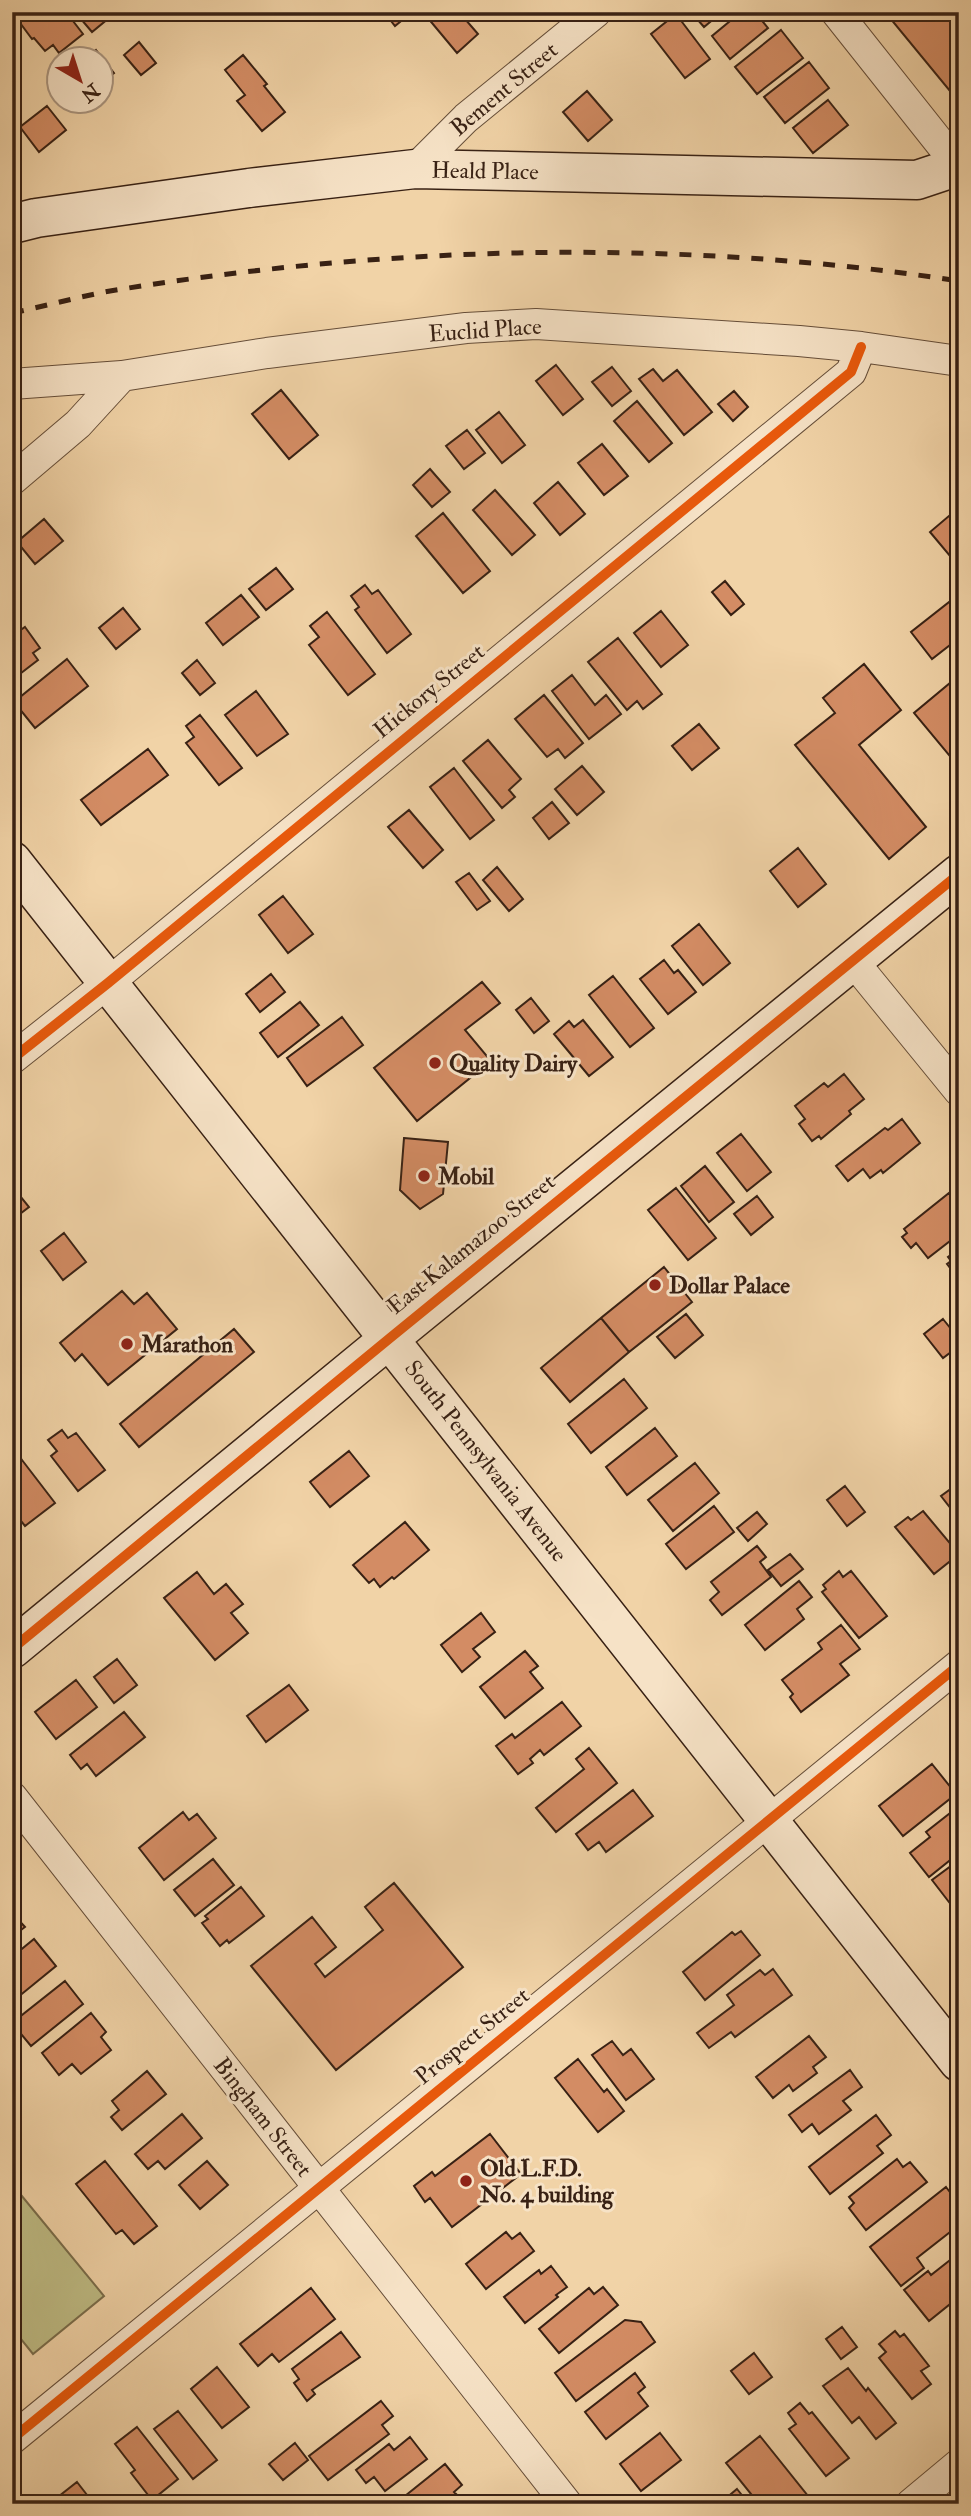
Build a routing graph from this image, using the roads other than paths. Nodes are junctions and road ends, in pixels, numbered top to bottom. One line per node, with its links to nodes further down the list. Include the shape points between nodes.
1 (596, 12): 4 (street, Bement Street, via 466,118)
2 (836, 12): 3 (street)
3 (959, 166): 4 (street, Heald Place, via 917,180)
4 (415, 169): 5 (street, Heald Place, via 249,188)
5 (12, 224)
6 (862, 347): 7 (street, Euclid Place); 8 (street, Euclid Place, via 536,324 466,328); 14 (street, Hickory Street, via 851,372)
7 (959, 361)
8 (122, 376): 9 (street, Euclid Place); 10 (street, via 78,424)
9 (12, 384)
10 (12, 480)
11 (12, 861): 14 (street, South Pennsylvania Avenue)
12 (959, 874): 13 (street, East Kalamazoo Street)
13 (853, 961): 16 (street); 17 (street, East Kalamazoo Street)
14 (108, 984): 15 (street, Hickory Street); 17 (street, South Pennsylvania Avenue)
15 (12, 1059)
16 (959, 1091)
17 (390, 1338): 18 (street, East Kalamazoo Street); 21 (street, South Pennsylvania Avenue)
18 (12, 1650)
19 (959, 1665): 21 (street, Prospect Street)
20 (12, 1797): 23 (street, Bingham Street)
21 (769, 1820): 22 (street, South Pennsylvania Avenue); 23 (street, Prospect Street)
22 (959, 2062)
23 (319, 2188): 24 (street, Prospect Street); 26 (street, Bingham Street)
24 (12, 2440)
25 (959, 2464): 27 (street)
26 (567, 2504)
27 (911, 2504)

